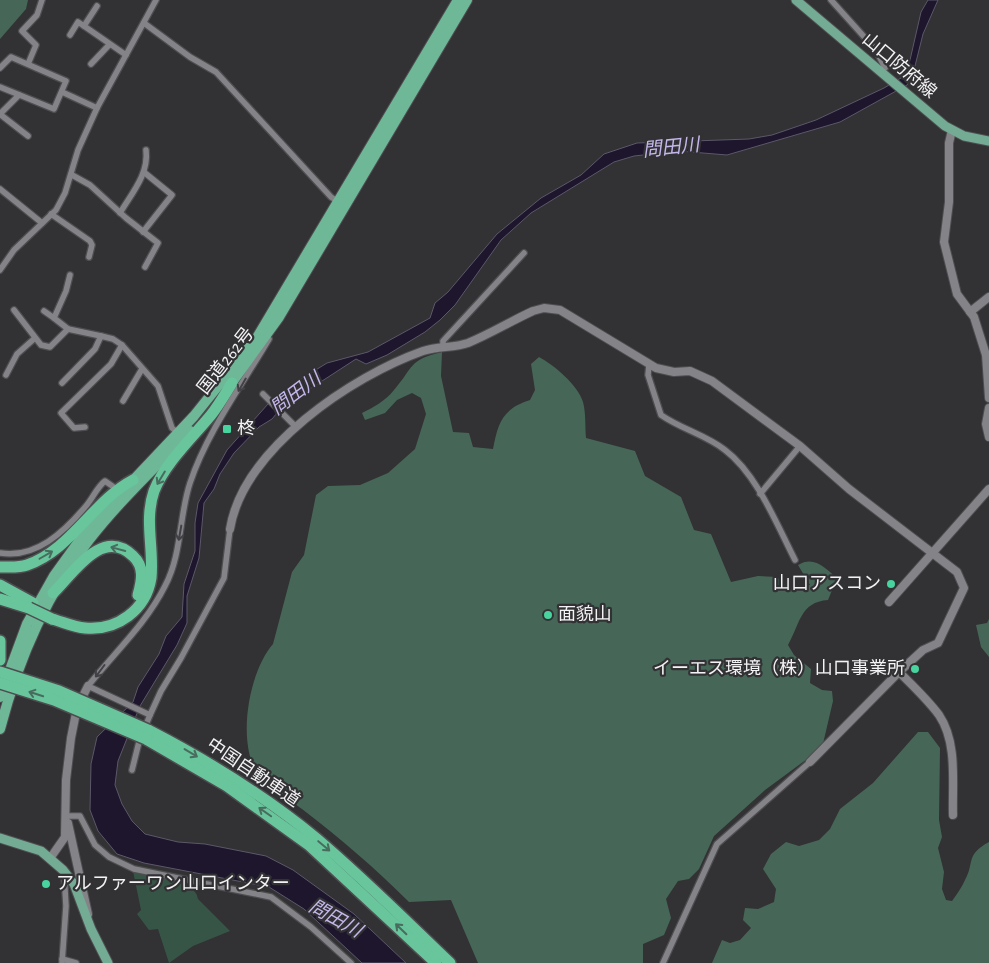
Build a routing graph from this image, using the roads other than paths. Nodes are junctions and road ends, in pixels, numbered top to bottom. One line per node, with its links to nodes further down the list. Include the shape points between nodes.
1 (42, 0): 13 (street, via 37,15 22,31 36,45)
2 (156, 0): 8 (street)
3 (458, 0): 29 (highway, 国道262号)
4 (467, 0): 29 (highway, 国道262号)
5 (796, 0): 16 (main road, 山口防府線)
6 (831, 0): 16 (street, via 876,50 885,68)
7 (97, 6): 9 (street)
8 (144, 24): 12 (street); 29 (street, via 216,72)
9 (84, 26): 10 (street, via 78,22); 11 (street)
10 (70, 35)
11 (109, 45): 12 (street); 14 (street)
12 (126, 55): 20 (street)
13 (28, 64): 15 (street, via 11,57); 18 (street, via 66,81)
14 (91, 64)
15 (0, 68)
16 (881, 72): 22 (main road, 山口防府線)
17 (0, 87): 19 (street)
18 (62, 92): 19 (street, via 54,109); 20 (street)
19 (19, 95): 21 (street)
20 (97, 108): 27 (street, via 78,150)
21 (1, 114): 23 (street)
22 (952, 130): 24 (main road, 山口防府線); 43 (street, via 944,242 958,294)
23 (28, 136)
24 (989, 142)
25 (146, 150): 26 (street, via 148,162)
26 (145, 173): 30 (street); 33 (street, via 172,195)
27 (72, 175): 30 (street, via 90,185); 31 (street, via 66,193)
28 (0, 188): 32 (street)
29 (341, 203): 39 (highway, 国道262号); 61 (highway, 国道262号, via 258,336 225,380)
30 (120, 213): 33 (street)
31 (51, 214): 32 (street); 35 (street, via 90,241)
32 (42, 223): 37 (street, via 14,250)
33 (143, 232): 36 (street, via 158,242)
34 (524, 254): 49 (street, via 443,340)
35 (89, 257)
36 (145, 268)
37 (0, 270)
38 (70, 275): 44 (street)
39 (300, 282): 54 (highway, 国道262号); 84 (street, one-way to 84, via 194,473 176,558 164,588 146,617)
40 (989, 297): 43 (street)
41 (14, 310): 47 (street)
42 (44, 311): 44 (street)
43 (970, 312): 56 (street, via 986,356)
44 (54, 318): 45 (street)
45 (68, 329): 46 (street); 47 (street, via 50,347 41,345)
46 (101, 336): 48 (street); 53 (street, via 95,350)
47 (35, 338): 52 (street, via 17,354)
48 (122, 345): 51 (street); 60 (street, via 111,364 61,412 74,428)
49 (443, 346): 50 (street, via 468,343 533,311 553,308); 59 (street, via 366,377)
50 (650, 365): 63 (street, via 663,370 701,374); 67 (street, via 648,375 661,415 725,450 738,462)
51 (142, 369): 57 (street); 61 (street, via 158,386 172,428)
52 (6, 375)
53 (62, 383)
54 (232, 383): 74 (highway, 国道262号, via 89,540); 78 (highway, one-way to 78, via 163,474 155,490 149,519 150,579 137,609 106,627 85,628)
55 (264, 395): 59 (street)
56 (989, 398)
57 (123, 401)
58 (989, 408): 62 (street, via 986,424)
59 (295, 426): 68 (street, via 251,478 236,506)
60 (85, 427)
61 (178, 433): 64 (highway, 国道262号)
62 (989, 437)
63 (800, 446): 67 (street); 70 (street, via 849,489)
64 (133, 480): 66 (highway)
65 (989, 489): 70 (street)
66 (118, 491): 69 (street, via 105,481 86,507 60,532 34,550); 72 (highway, one-way to 66, via 27,565 53,551); 85 (highway, via 73,548 40,600 12,660)
67 (760, 494): 71 (street)
68 (230, 530): 86 (street, via 224,578)
69 (0, 553)
70 (932, 553): 76 (street); 82 (street, via 957,572 964,588 938,643 923,650)
71 (795, 560)
72 (0, 567)
73 (0, 585): 77 (highway)
74 (54, 593): 78 (highway, one-way to 74, via 90,622 114,618 138,596 142,571 132,555 122,548 109,546 87,556); 87 (highway, 国道262号, via 20,663)
75 (0, 599): 77 (highway)
76 (889, 602)
77 (31, 606): 78 (highway)
78 (54, 616)
79 (0, 641): 80 (highway)
80 (0, 660)
81 (0, 672): 88 (highway, 中国自動車道, bridge, via 59,691)
82 (899, 672): 89 (street); 91 (street, via 940,717 948,735)
83 (0, 683): 88 (highway, 中国自動車道, one-way to 83, bridge)
84 (88, 686): 86 (street); 92 (street, via 77,708 71,738)
85 (0, 697)
86 (148, 714): 90 (street)
87 (0, 729)
88 (147, 734): 103 (highway, 中国自動車道, one-way to 88, via 347,878 293,833); 104 (highway, 中国自動車道, one-way to 104, via 233,778 316,838 354,870)
89 (810, 762): 105 (street, via 717,844)
90 (132, 770)
91 (953, 815)
92 (66, 816): 94 (street, via 65,837); 98 (street); 102 (street, via 80,816 95,846 134,869 271,897 311,926)
93 (0, 838): 94 (main road)
94 (51, 857): 95 (main road)
95 (63, 870): 96 (street); 97 (main road, via 74,884)
96 (66, 906): 97 (street, via 73,899); 99 (street)
97 (84, 911): 98 (main road)
98 (91, 929): 101 (main road)
99 (62, 961): 100 (street)
100 (76, 963)
101 (108, 963)
102 (351, 963)
103 (436, 963)
104 (450, 963)
105 (664, 963)

